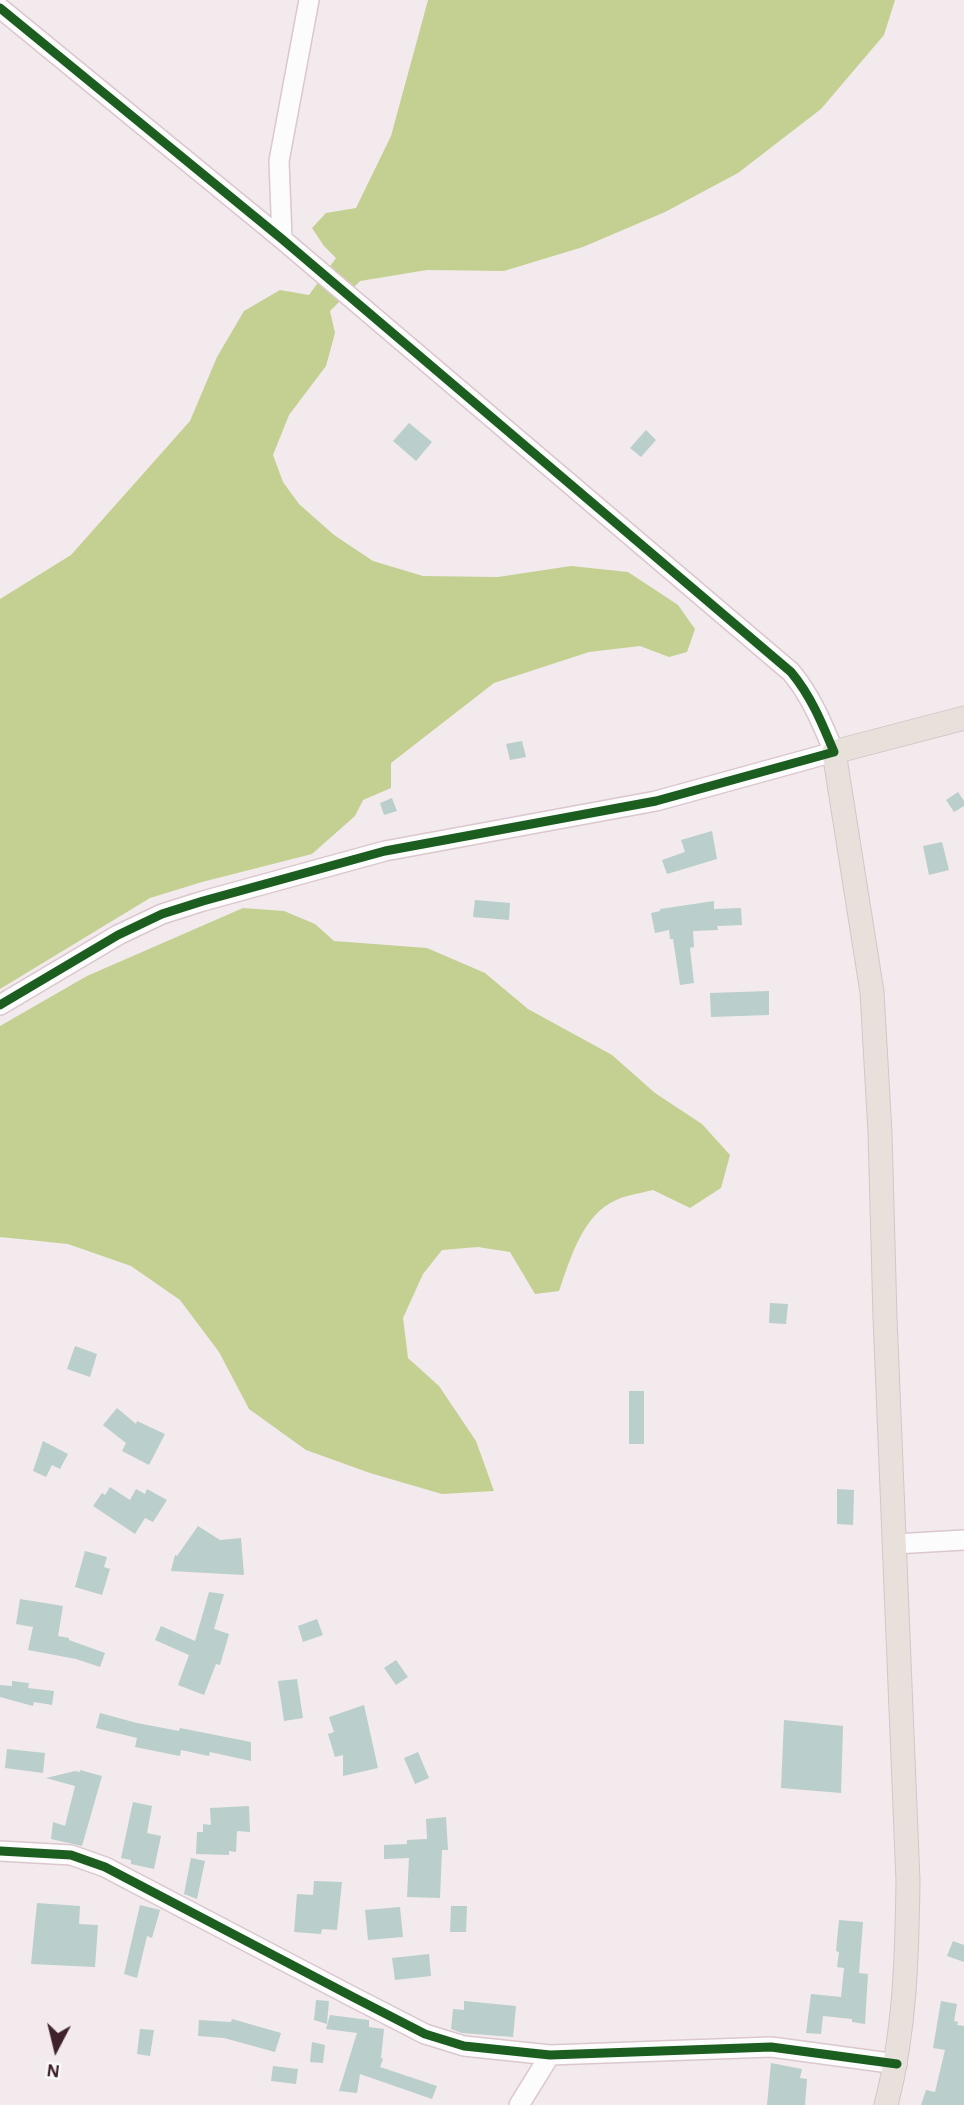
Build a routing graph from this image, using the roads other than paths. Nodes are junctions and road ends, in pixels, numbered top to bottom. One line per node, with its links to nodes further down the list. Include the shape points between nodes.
1 (309, 0): 3 (street, via 279,161)
2 (0, 8): 3 (street)
3 (282, 239): 5 (street, via 791,672 816,709)
4 (964, 718): 5 (main road)
5 (834, 752): 6 (street, via 656,801 385,851 203,901 118,935); 8 (main road, via 872,992)
6 (0, 1005)
7 (964, 1540): 8 (street)
8 (895, 1544): 11 (main road, via 908,1881 907,1961)
9 (0, 1851): 10 (street, via 71,1855 105,1867 425,2034 464,2046)
10 (550, 2055): 11 (street, via 771,2047); 12 (street)
11 (897, 2064): 13 (main road)
12 (519, 2105)
13 (886, 2105)

